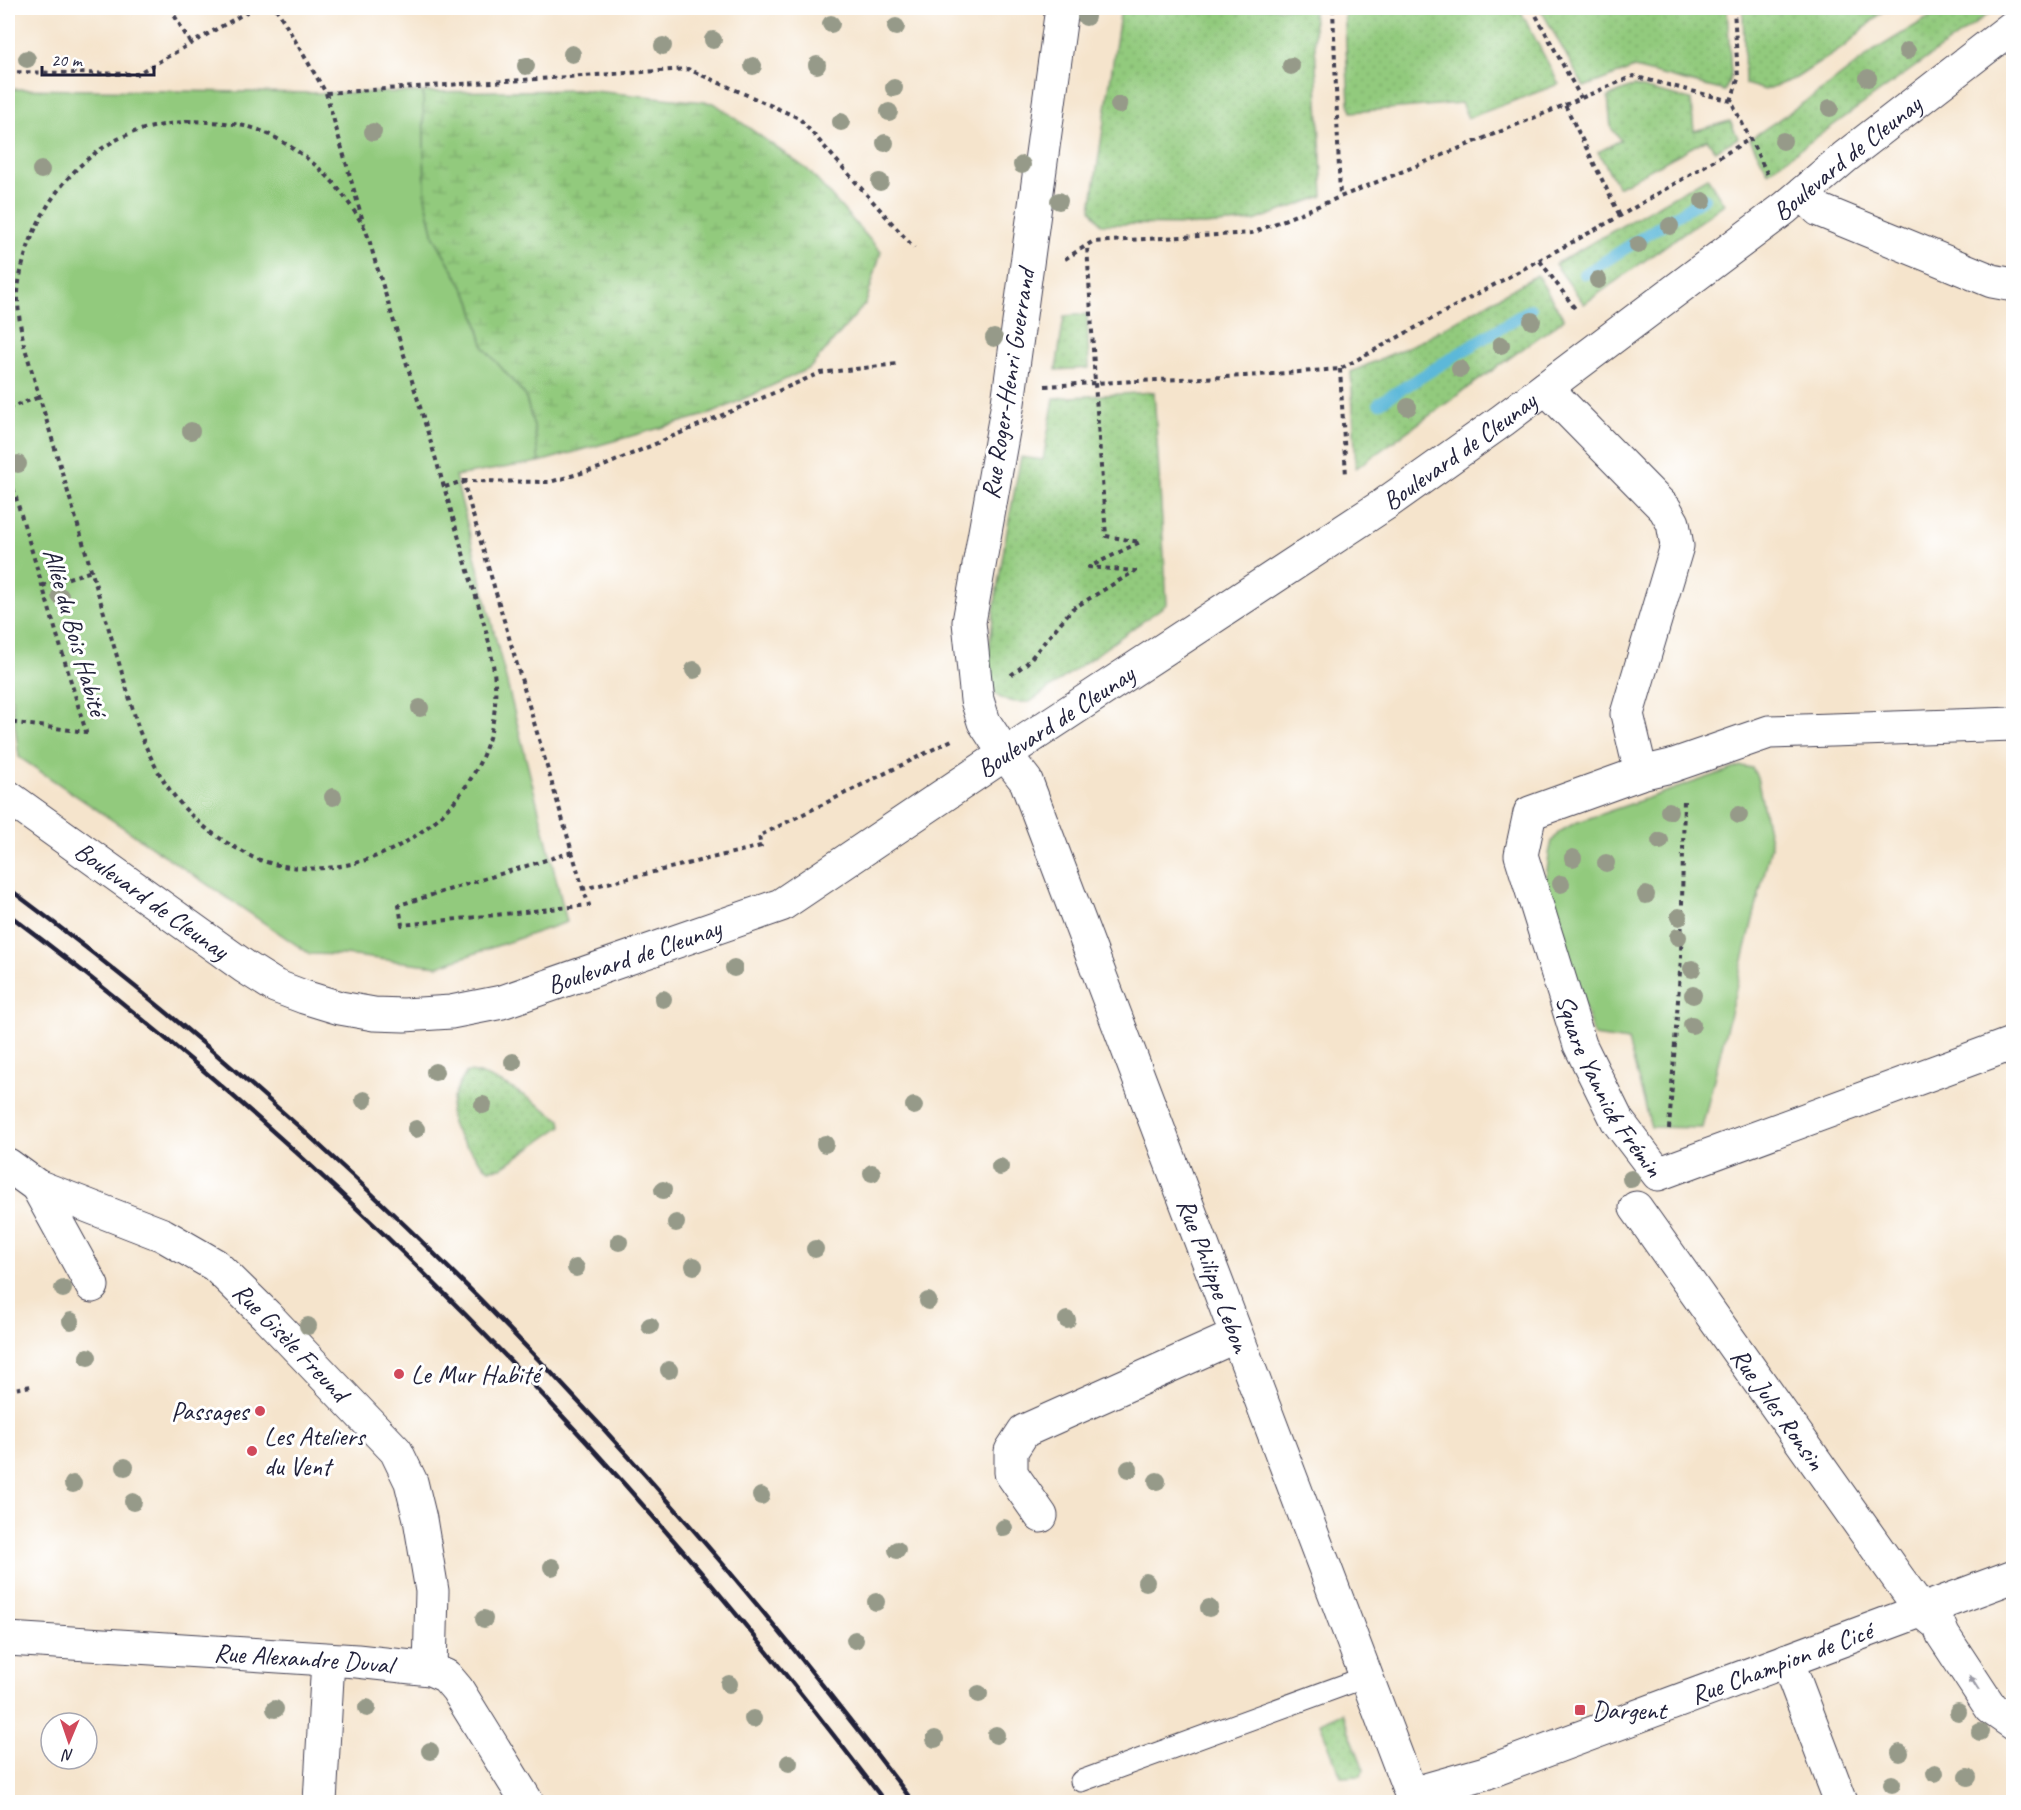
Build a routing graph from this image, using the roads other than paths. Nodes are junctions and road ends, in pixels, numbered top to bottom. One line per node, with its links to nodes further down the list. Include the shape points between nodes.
1 (1062, 8): 7 (street, Rue Roger-Henri Guerrand, via 1008,403 969,622 981,711)
2 (2013, 26): 3 (street, Boulevard de Cleunay)
3 (1803, 194): 4 (street, via 1819,210 1992,281); 5 (street, Boulevard de Cleunay)
4 (2013, 285)
5 (1546, 388): 7 (street, Boulevard de Cleunay, via 1385,504); 8 (street, via 1665,509 1673,523 1677,546 1627,714)
6 (2013, 724): 8 (street, Square Yannick Frémin, via 1769,732)
7 (1005, 754): 9 (street, Boulevard de Cleunay, via 781,905 502,1002 467,1010 404,1015 340,1008 275,986); 15 (street, Rue Philippe Lebon, via 1026,781)
8 (1656, 770): 10 (street, Square Yannick Frémin, via 1530,813 1521,855 1580,1045 1617,1120 1658,1174)
9 (8, 797)
10 (2013, 1043)
11 (8, 1165): 12 (street, Rue Gisèle Freund)
12 (37, 1186): 14 (street); 22 (street, Rue Gisèle Freund, via 163,1235 215,1265 396,1450 411,1482 432,1591)
13 (1635, 1208): 18 (street, Rue Jules Ronsin)
14 (92, 1286)
15 (1236, 1336): 16 (street, via 1024,1431 1011,1451 1011,1473); 23 (street, Rue Philippe Lebon)
16 (1041, 1516)
17 (2013, 1576): 18 (street, Rue Champion de Cicé)
18 (1922, 1611): 21 (street, Rue Champion de Cicé); 24 (street, Rue Jules Ronsin, one-way to 18, via 1990,1708 1939,1625)
19 (8, 1640): 20 (street, Rue Alexandre Duval)
20 (328, 1660): 22 (street, Rue Alexandre Duval); 27 (street)
21 (1788, 1660): 26 (street, Rue Champion de Cicé); 29 (street)
22 (430, 1669): 28 (street, Rue Alexandre Duval, via 446,1676 457,1689)
23 (1366, 1677): 25 (lane); 26 (street, Rue Philippe Lebon)
24 (2013, 1724)
25 (1081, 1781)
26 (1413, 1798)
27 (320, 1803)
28 (527, 1803)
29 (1841, 1803)

